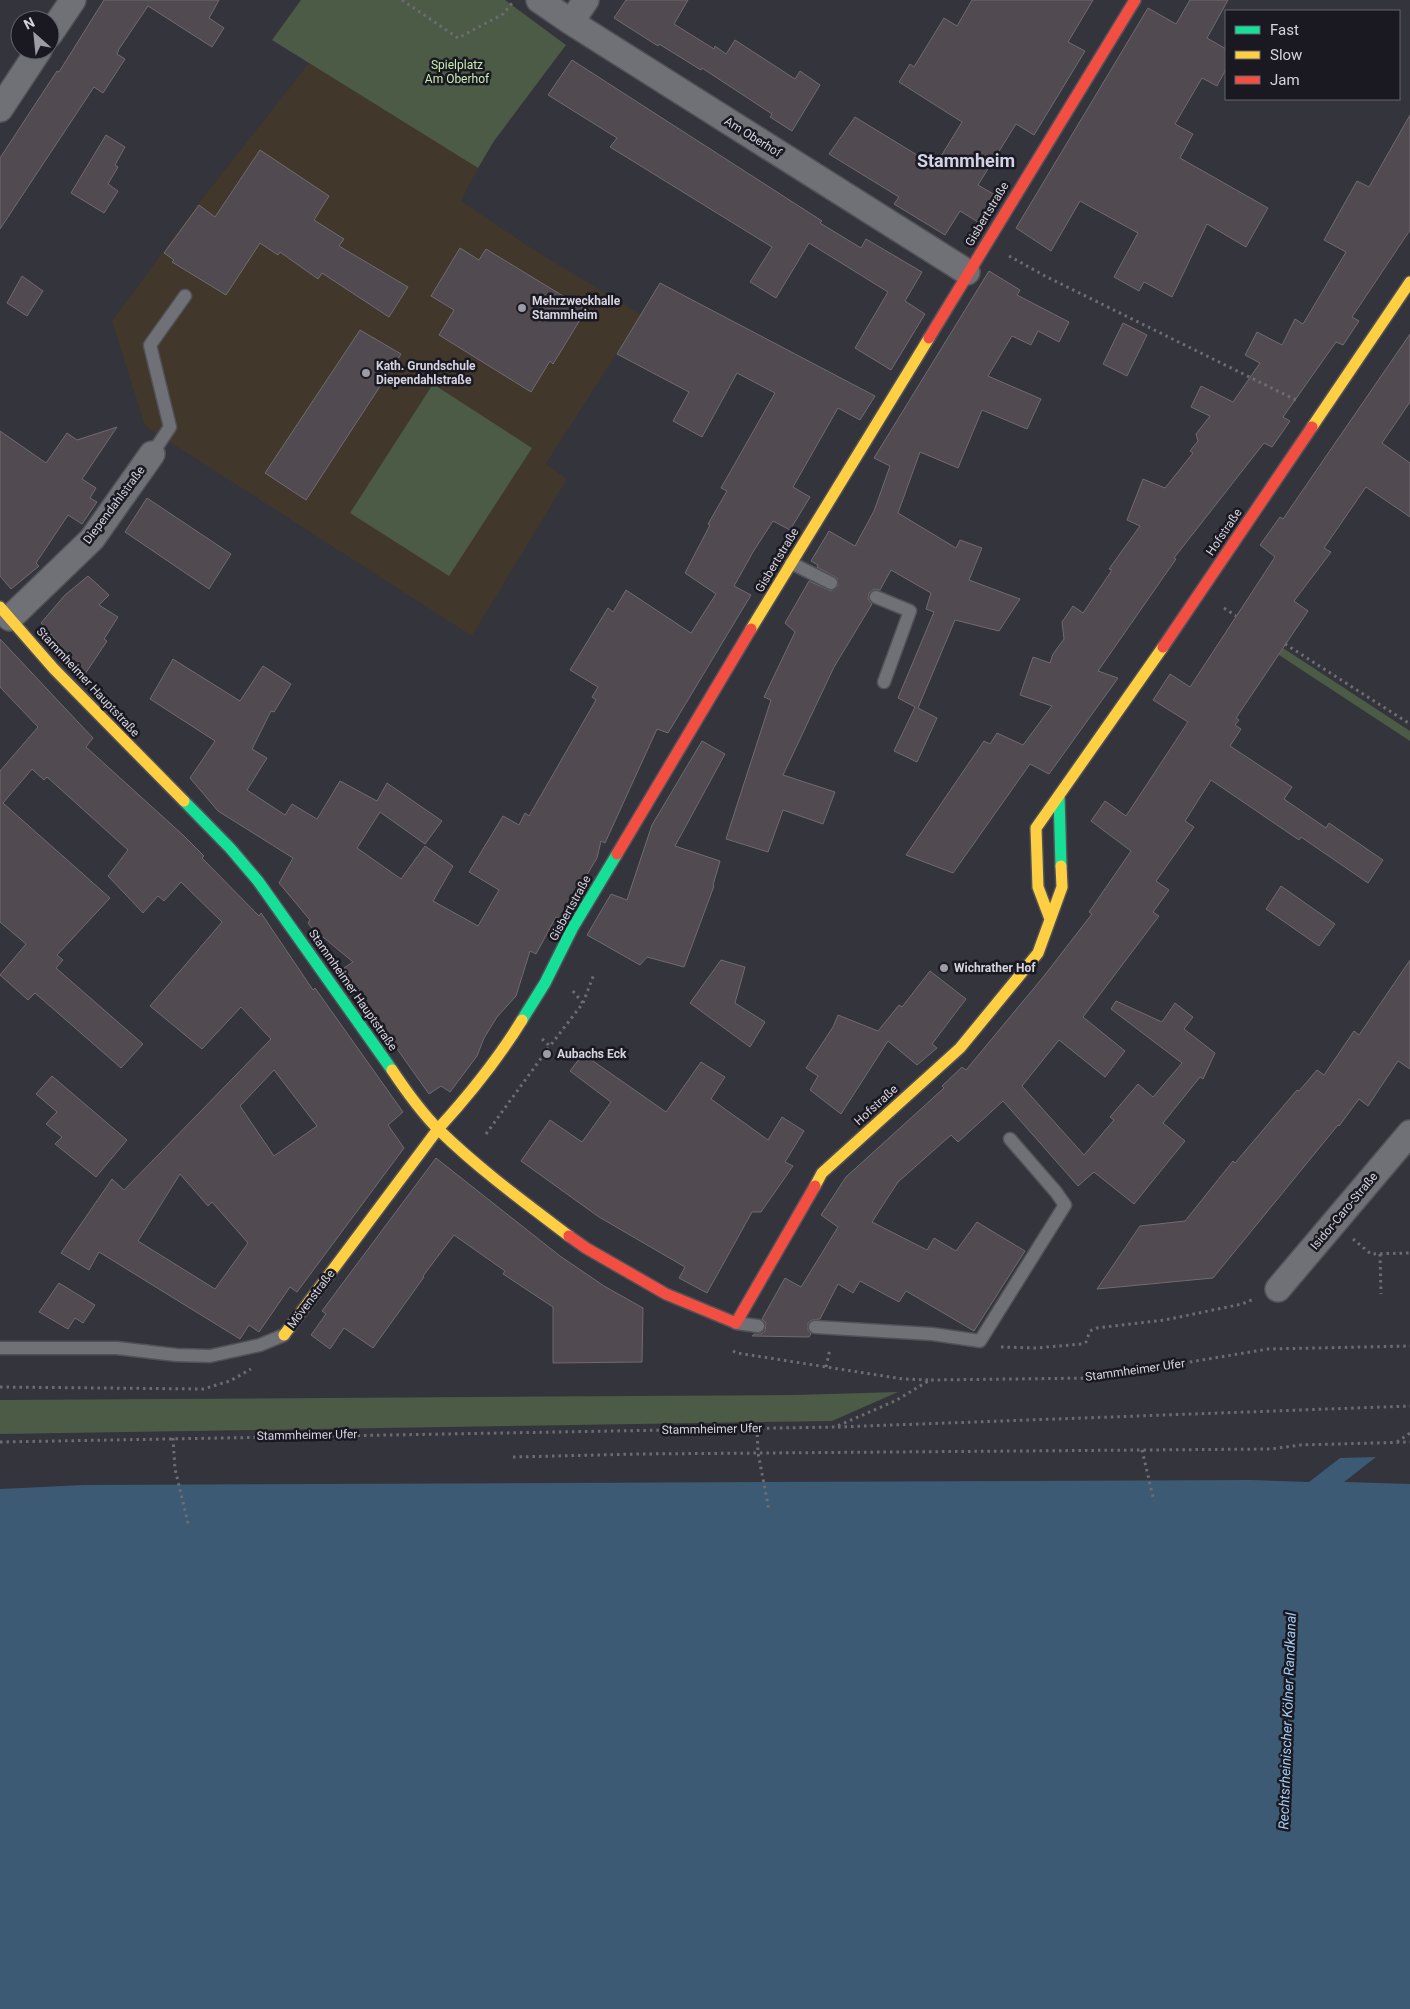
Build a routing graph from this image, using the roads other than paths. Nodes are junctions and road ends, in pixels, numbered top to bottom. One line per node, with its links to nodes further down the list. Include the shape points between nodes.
1 (72, 0): 5 (street)
2 (539, 0): 6 (street, Am Oberhof)
3 (586, 0): 6 (street)
4 (1134, 0): 9 (street, Gisbertstraße)
5 (60, 19)
6 (570, 22): 9 (street, Am Oberhof)
7 (32, 60): 8 (street)
8 (0, 110)
9 (967, 272): 13 (street, Gisbertstraße)
10 (1410, 282): 18 (street, Hofstraße, via 1142,679)
11 (185, 296): 12 (lane, via 150,344 170,427)
12 (152, 454): 16 (street, Diependahlstraße, via 92,539)
13 (791, 564): 14 (lane); 20 (street, Gisbertstraße, via 572,930 520,1023 466,1100)
14 (831, 583)
15 (876, 597): 17 (lane, via 910,611)
16 (5, 612): 20 (street, Stammheimer Hauptstraße, via 54,669 230,848 258,881 412,1099)
17 (884, 682)
18 (1059, 796): 19 (street, Hofstraße, via 1062,887); 19 (street, Hofstraße, via 1036,828 1038,887)
19 (1050, 919): 24 (street, Hofstraße, via 1038,953 960,1048 822,1173)
20 (438, 1129): 24 (street, Stammheimer Hauptstraße, via 502,1186 586,1248 666,1294); 27 (street, Mövenstraße)
21 (1410, 1133): 23 (street, Isidor-Caro-Straße)
22 (1010, 1139): 26 (lane, via 1065,1205 980,1341 932,1334)
23 (1278, 1289)
24 (736, 1323): 25 (lane)
25 (758, 1326)
26 (815, 1327)
27 (284, 1334): 28 (lane, Mövenstraße, via 260,1345 210,1356 107,1348)
28 (0, 1348)

